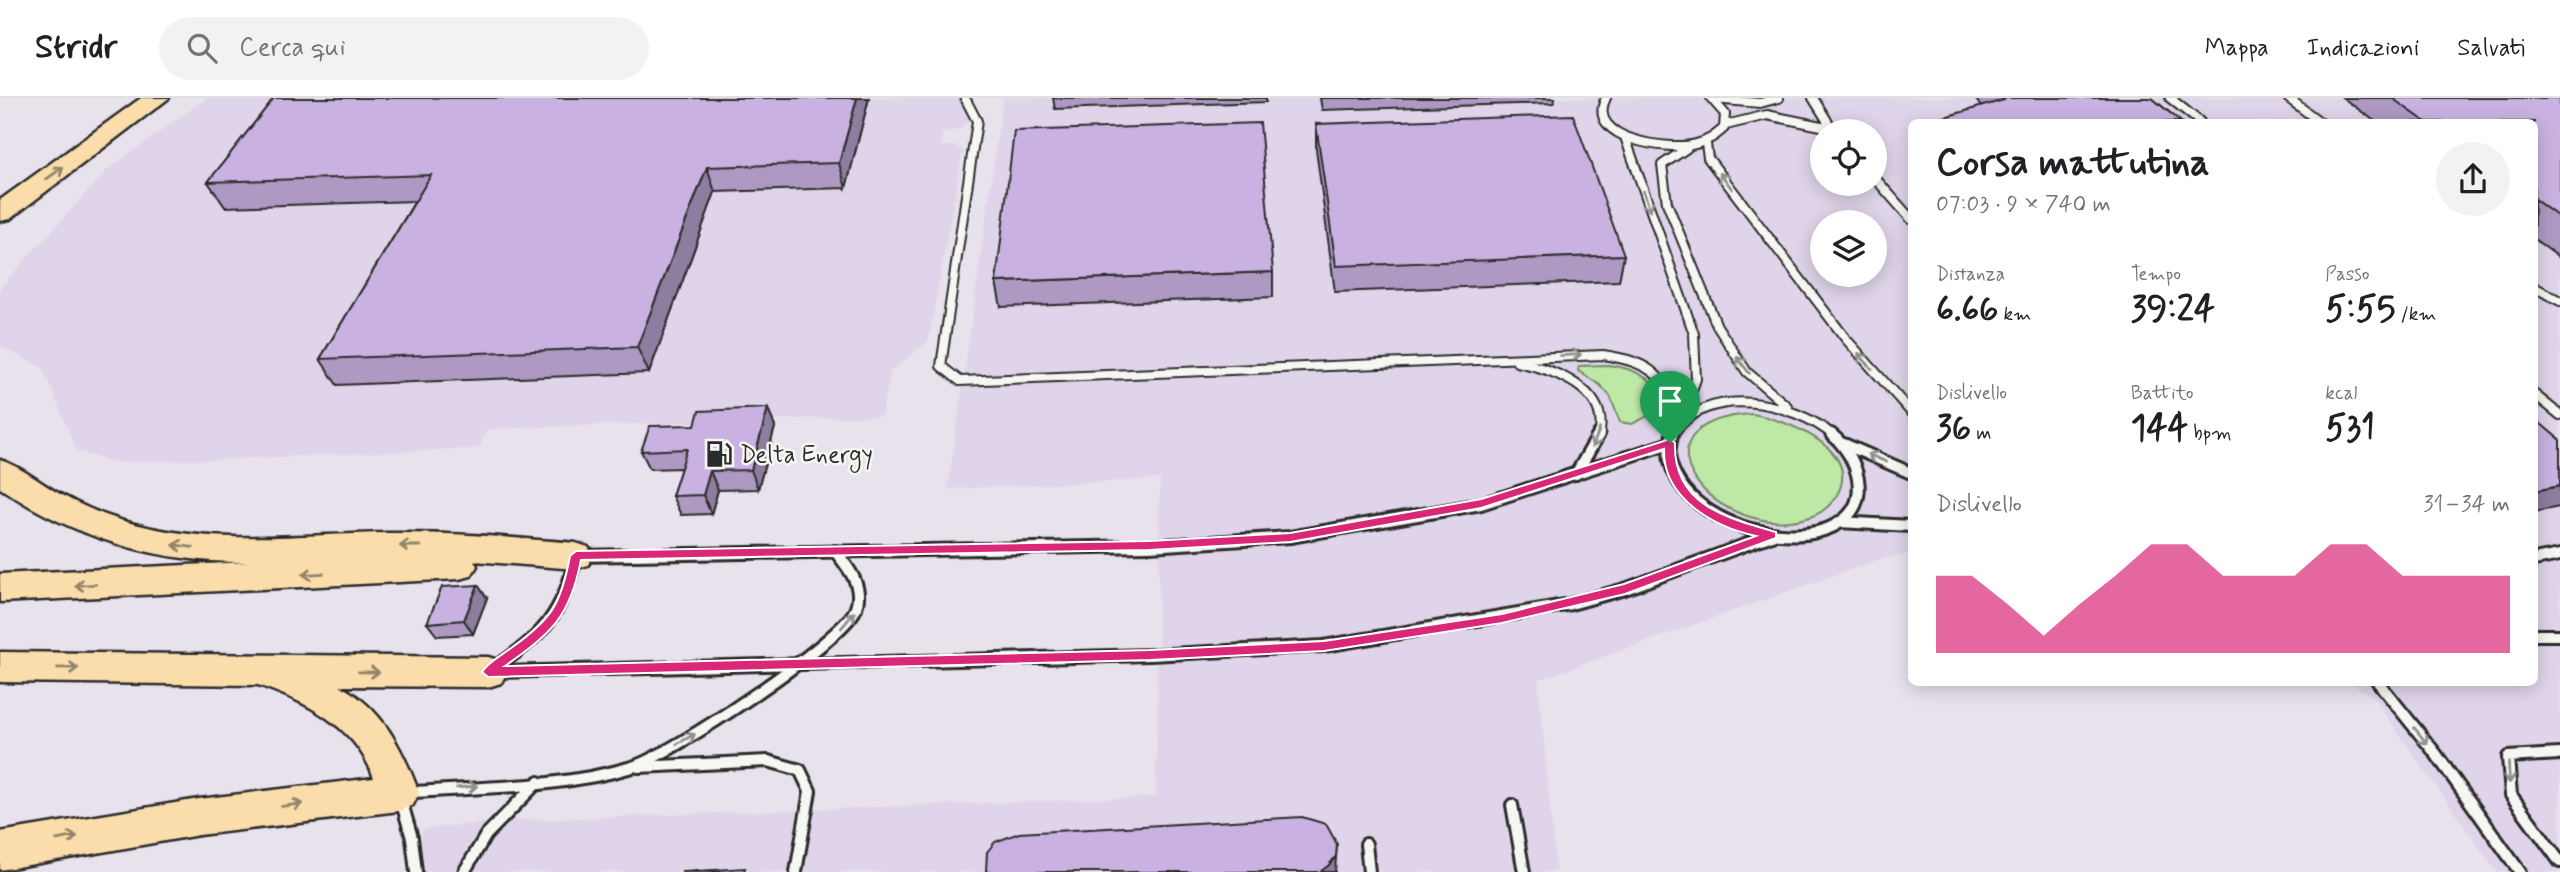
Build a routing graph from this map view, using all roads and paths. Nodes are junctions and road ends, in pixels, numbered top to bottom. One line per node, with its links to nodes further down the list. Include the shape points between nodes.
1 (127, 98): 18 (highway)
2 (157, 98): 20 (highway, one-way to 2)
3 (965, 98): 24 (lane, via 977,121 941,366 960,381)
4 (1606, 98): 15 (lane, via 1602,116)
5 (1779, 98): 9 (lane, via 1760,103)
6 (1813, 98): 10 (lane)
7 (2170, 98): 11 (lane)
8 (2288, 98): 12 (lane)
9 (1712, 99): 13 (lane, via 1726,117)
10 (1825, 119)
11 (2196, 119)
12 (2316, 119)
13 (1726, 125): 14 (lane, via 1767,115); 16 (lane)
14 (1810, 125)
15 (1625, 137): 17 (lane, via 1644,145); 29 (lane, one-way to 29, via 1698,354 1695,392)
16 (1706, 144): 17 (lane); 26 (lane, one-way to 16, via 1830,318 1708,158)
17 (1686, 148): 27 (lane, one-way to 17, via 1747,372 1717,326 1667,203 1662,165)
18 (0, 187)
19 (1887, 192): 21 (lane)
20 (0, 213)
21 (1908, 216)
22 (2538, 291): 23 (lane)
23 (2560, 301)
24 (1503, 359): 29 (lane, one-way to 29, via 1587,354 1644,363 1669,387); 34 (lane, one-way to 34, via 1567,379 1596,407 1601,426)
25 (2538, 397): 28 (lane)
26 (1908, 409)
27 (1793, 410): 29 (lane, via 1755,402 1718,404); 31 (lane)
28 (2560, 415)
29 (1681, 422): 30 (lane)
30 (1670, 443): 34 (lane); 37 (lane, via 1669,462 1692,501 1733,525)
31 (1843, 444): 33 (lane, one-way to 31); 35 (lane, via 1857,464 1860,486 1854,506)
32 (0, 472): 40 (highway, one-way to 32, via 458,547 247,551 177,545 137,539 82,522)
33 (1908, 472)
34 (1576, 474): 38 (lane, via 1445,512 1290,537 1149,546)
35 (1839, 522): 36 (lane); 37 (lane, via 1797,536)
36 (1908, 526)
37 (1772, 535): 45 (lane, via 1571,604 1324,646)
38 (835, 551): 40 (lane); 45 (lane, one-way to 38, via 844,626 859,603 857,582)
39 (2560, 555): 41 (lane)
40 (576, 556): 42 (highway, one-way to 42, via 420,569); 48 (lane, via 569,593 559,613)
41 (2538, 559)
42 (0, 589)
43 (2538, 635): 44 (lane)
44 (2560, 635)
45 (796, 664): 48 (lane); 51 (lane, one-way to 45, via 738,709)
46 (0, 667): 47 (highway, one-way to 47)
47 (262, 671): 48 (highway, one-way to 48); 53 (highway, via 313,688 352,713 381,747)
48 (488, 672)
49 (2381, 686): 63 (lane, one-way to 63, via 2436,754)
50 (2560, 754): 57 (lane, one-way to 57, via 2508,757 2511,795)
51 (634, 767): 52 (lane); 60 (lane, via 768,761 800,770 810,791)
52 (538, 782): 53 (lane, one-way to 52); 59 (lane, via 486,835)
53 (399, 793): 56 (highway, one-way to 53, via 199,817); 58 (lane)
54 (1512, 805): 62 (lane)
55 (1366, 844): 61 (lane)
56 (0, 851)
57 (2560, 862)
58 (416, 872)
59 (464, 872)
60 (796, 872)
61 (1369, 872)
62 (1524, 872)
63 (2519, 872)

